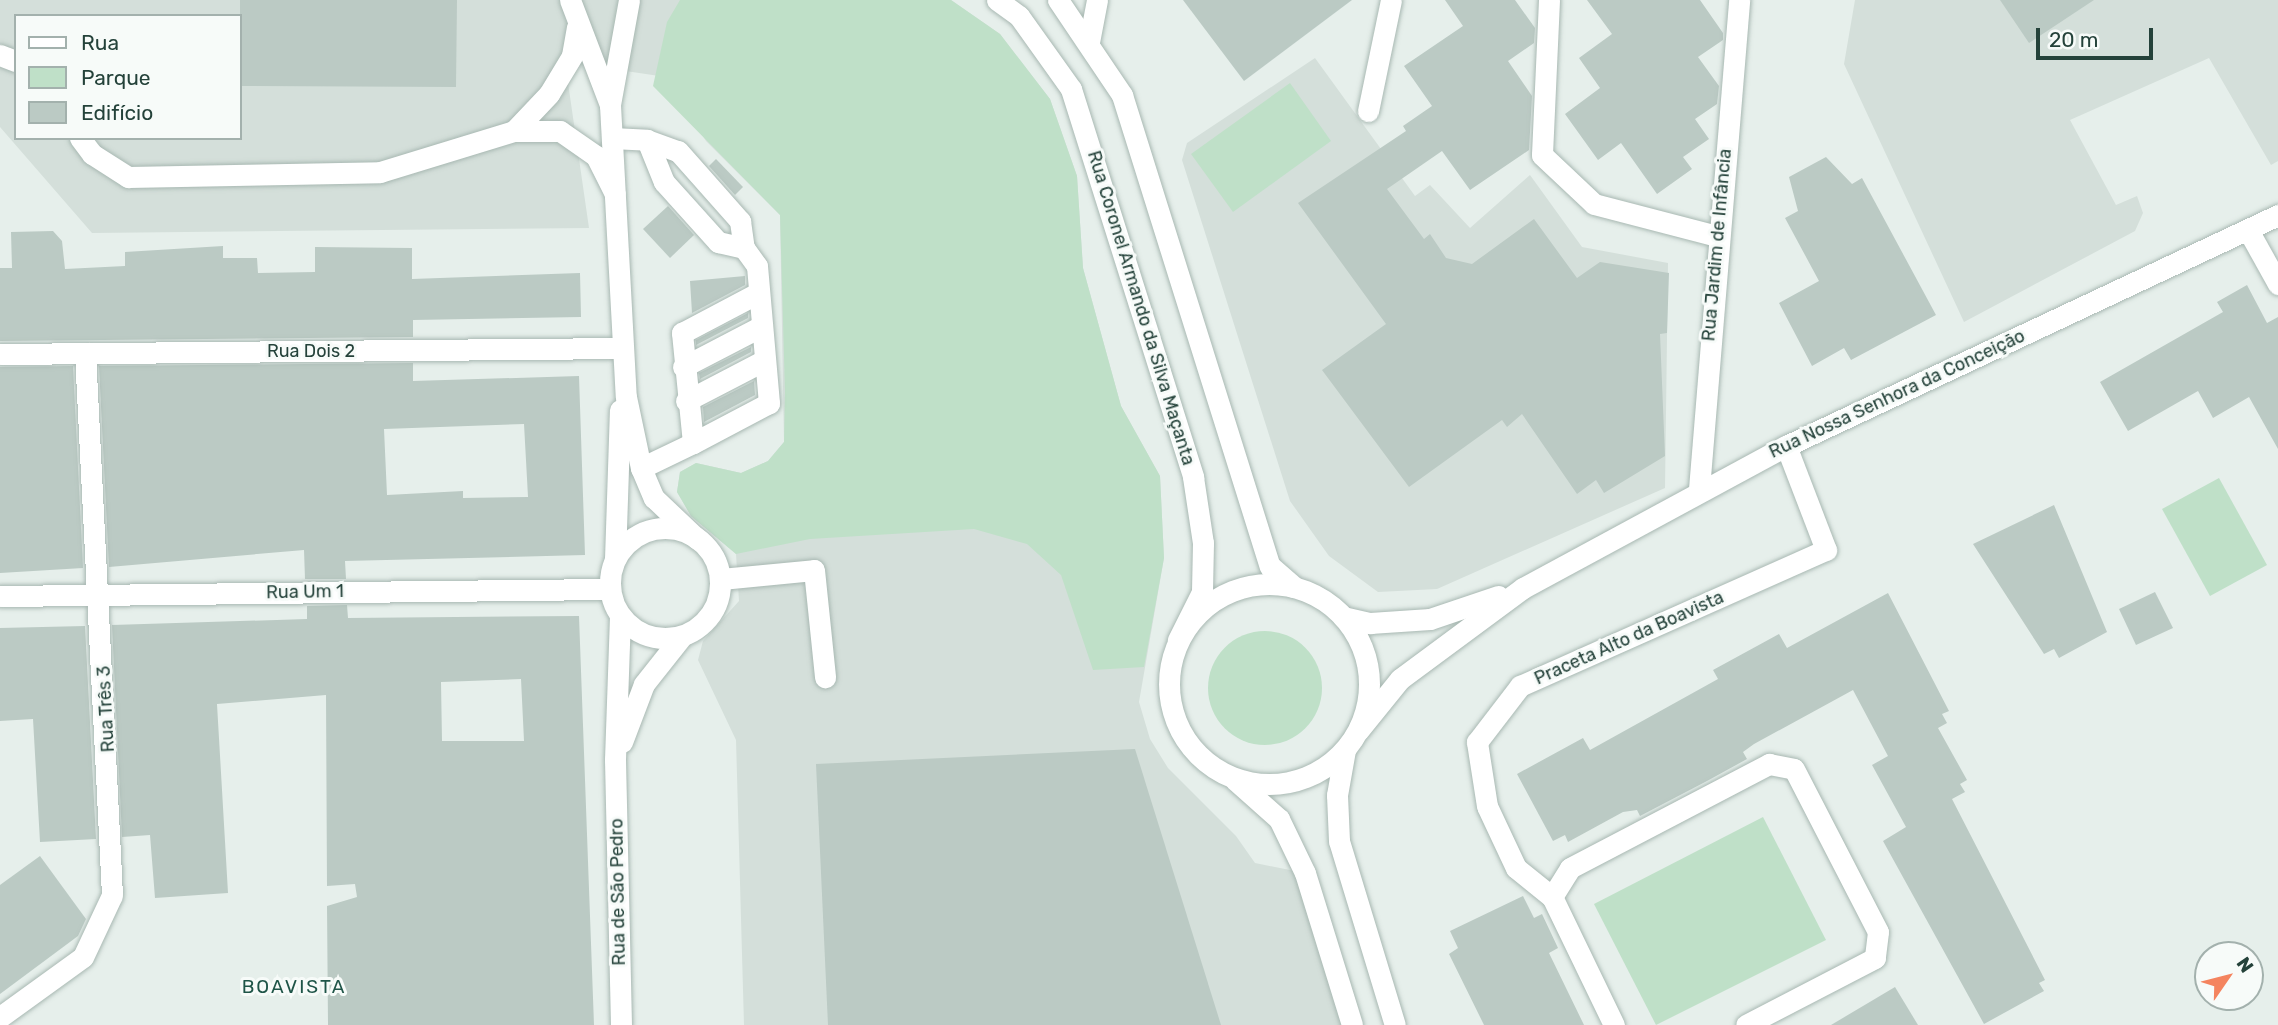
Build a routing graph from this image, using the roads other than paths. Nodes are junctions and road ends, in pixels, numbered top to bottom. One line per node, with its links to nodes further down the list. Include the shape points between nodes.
1 (570, 0): 9 (street)
2 (629, 0): 11 (street)
3 (997, 0): 46 (street, Rua Coronel Armando da Silva Maçanta, via 1019,16 1071,89 1193,477 1203,543 1202,592)
4 (1058, 0): 10 (street, Rua Coronel Armando da Silva Maçanta)
5 (1097, 0): 10 (street)
6 (1391, 0): 12 (street)
7 (1549, 0): 20 (street, via 1542,155 1594,204)
8 (1739, 0): 20 (street, Rua Jardim de Infância)
9 (577, 27): 11 (street); 13 (street, via 572,57 549,94)
10 (1089, 42): 38 (street, Rua Coronel Armando da Silva Maçanta, via 1122,95 1270,566)
11 (610, 105): 14 (street)
12 (1368, 111)
13 (514, 131): 15 (street, via 380,172 128,177 92,154); 17 (street, via 560,131 596,156)
14 (612, 138): 16 (street); 17 (street)
15 (82, 140)
16 (648, 140): 21 (street, via 664,182 718,242); 21 (street, via 678,151 715,191 740,221)
17 (615, 194): 25 (street)
18 (2278, 215): 19 (street, Rua Nossa Senhora da Conceição)
19 (2248, 230): 22 (street); 32 (street, Rua Nossa Senhora da Conceição)
20 (1717, 236): 34 (street, Rua Jardim de Infância)
21 (744, 248): 23 (street, via 757,266)
22 (2278, 284)
23 (758, 293): 24 (street); 29 (street, via 682,333)
24 (760, 327): 28 (street); 29 (street)
25 (622, 348): 26 (street, Rua Dois 2); 33 (street, via 626,397); 36 (street)
26 (85, 353): 27 (street, Rua Dois 2); 41 (street, Rua Três 3)
27 (0, 354)
28 (762, 361): 30 (street); 31 (street, via 769,403)
29 (683, 367): 30 (street)
30 (686, 401): 31 (street)
31 (693, 443): 33 (street)
32 (1786, 446): 34 (street, Rua Nossa Senhora da Conceição); 52 (street, Praceta Alto da Boavista, via 1826,550 1520,686 1477,742 1487,806 1516,868)
33 (642, 468): 35 (street, via 654,498)
34 (1699, 489): 39 (street, Rua Nossa Senhora da Conceição)
35 (697, 539): 36 (street, via 673,528 654,529 624,546); 37 (street)
36 (615, 559): 40 (street)
37 (721, 579): 45 (street, via 709,616); 47 (street, via 814,570)
38 (1294, 587): 44 (street, Rua Coronel Armando da Silva Maçanta, via 1316,595); 46 (street, Rua Coronel Armando da Silva Maçanta, via 1260,584 1227,593 1198,612)
39 (1523, 588): 44 (street, via 1430,620 1370,623); 48 (street, via 1400,679)
40 (610, 589): 41 (street, Rua Um 1); 43 (street)
41 (99, 594): 42 (street, Rua Um 1); 53 (street, Rua Três 3, via 112,895 83,957)
42 (0, 596)
43 (620, 616): 45 (street, via 640,632); 50 (street, Rua de São Pedro)
44 (1343, 617): 48 (street, Rua Coronel Armando da Silva Maçanta, via 1358,639 1368,673)
45 (682, 636): 50 (street, via 644,684)
46 (1178, 640): 51 (street, Rua Coronel Armando da Silva Maçanta, via 1169,678 1173,713 1196,753)
47 (825, 677)
48 (1358, 731): 49 (street, Rua Coronel Armando da Silva Maçanta)
49 (1345, 750): 51 (street, Rua Coronel Armando da Silva Maçanta, via 1321,770 1292,782 1261,784); 56 (street, Rua Coronel Armando da Silva Maçanta, via 1337,795 1339,842)
50 (615, 760): 54 (street, Rua de São Pedro)
51 (1231, 776): 55 (street, Rua Coronel Armando da Silva Maçanta, via 1279,819 1332,948)
52 (1552, 897): 57 (street, Praceta Alto da Boavista); 58 (street, via 1570,868 1769,764 1794,769 1878,932 1875,958)
53 (0, 1017)
54 (621, 1025)
55 (1352, 1025)
56 (1395, 1025)
57 (1614, 1025)
58 (1745, 1025)

